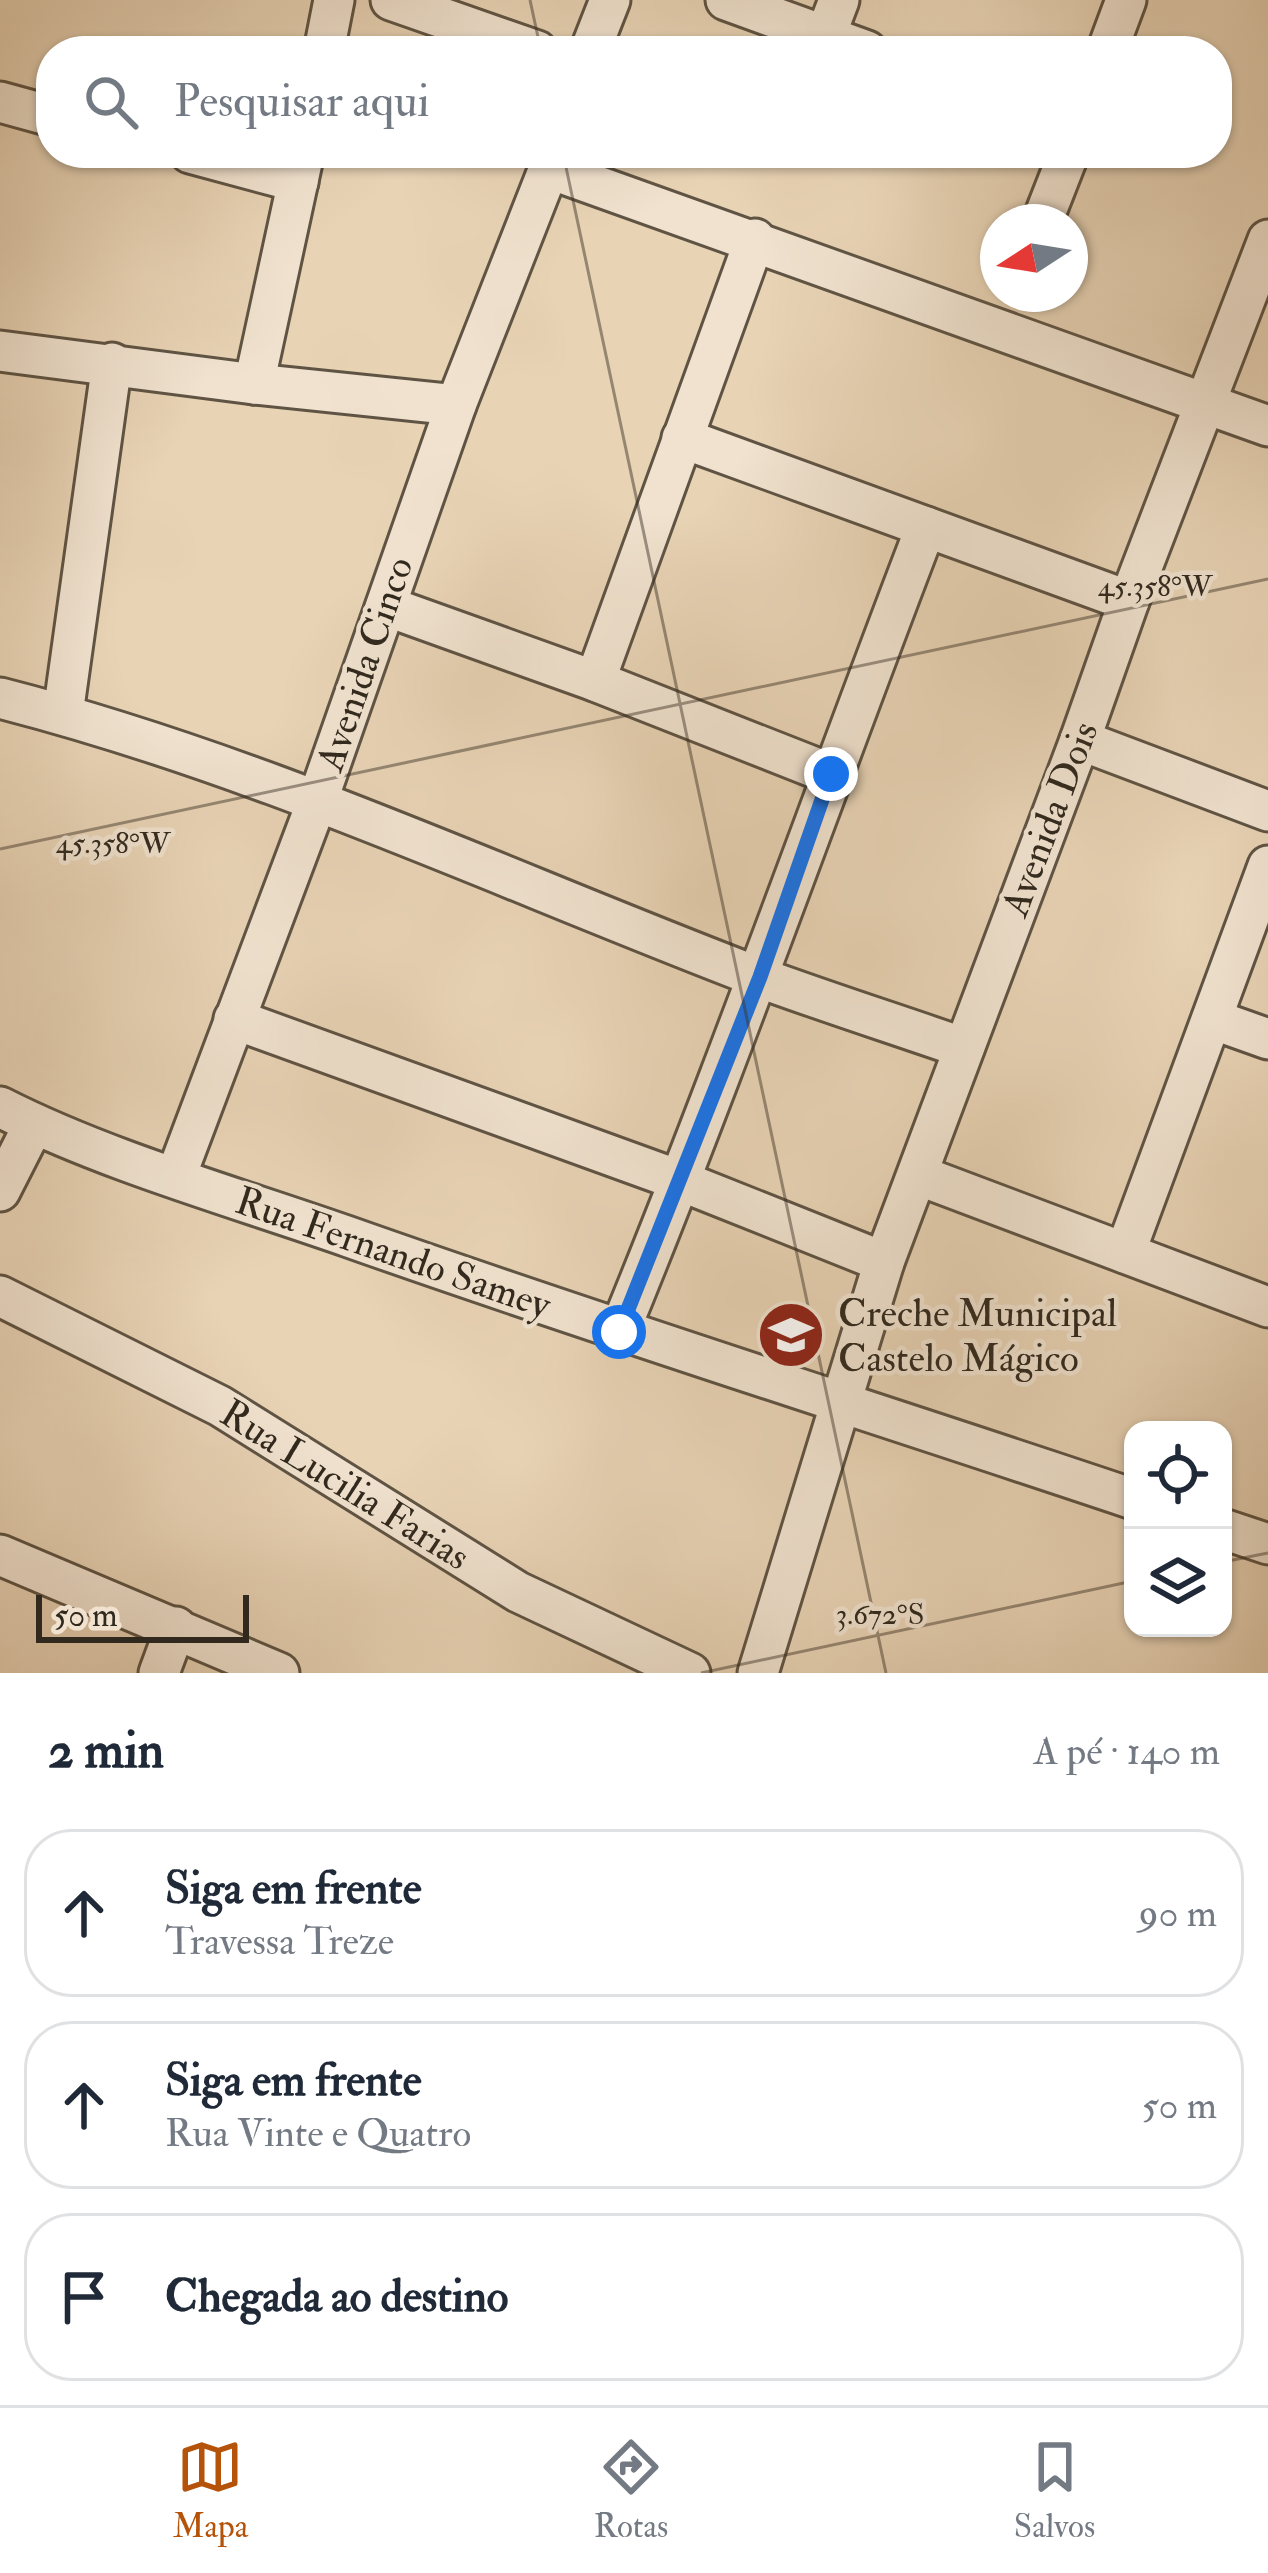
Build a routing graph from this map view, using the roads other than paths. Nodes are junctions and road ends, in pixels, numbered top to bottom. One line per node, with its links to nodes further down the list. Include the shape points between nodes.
1 (334, 0): 7 (street)
2 (391, 0): 8 (street)
3 (610, 0): 9 (street)
4 (726, 0): 6 (street)
5 (1126, 0): 10 (street)
6 (832, 18)
7 (327, 36)
8 (494, 36)
9 (596, 36)
10 (1113, 36)
11 (0, 102): 12 (street)
12 (36, 112)
13 (301, 168): 24 (street)
14 (549, 168): 26 (street, Avenida Cinco)
15 (570, 168): 18 (street)
16 (1063, 168): 17 (street)
17 (1049, 204)
18 (755, 239): 20 (street); 28 (street)
19 (1268, 240): 25 (street, Avenida Dois)
20 (980, 304)
21 (1007, 312): 25 (street)
22 (0, 351): 23 (street)
23 (112, 363): 24 (street); 34 (street)
24 (254, 384): 26 (street)
25 (1205, 403): 27 (street); 30 (street, Avenida Dois)
26 (456, 405): 31 (street, Avenida Cinco)
27 (1268, 426)
28 (682, 438): 29 (street); 32 (street)
29 (926, 526): 30 (street); 36 (street)
30 (1129, 601): 35 (street, Avenida Dois)
31 (386, 606): 32 (street); 37 (street, Avenida Cinco)
32 (595, 681): 36 (street)
33 (0, 698): 34 (street)
34 (63, 714): 37 (street)
35 (1081, 740): 38 (street); 44 (street, Avenida Dois)
36 (831, 774): 40 (street)
37 (317, 799): 40 (street); 41 (street, Avenida Cinco)
38 (1268, 811)
39 (1268, 866): 42 (street)
40 (760, 977): 44 (street); 48 (street)
41 (234, 1019): 47 (street, Avenida Cinco); 48 (street)
42 (1212, 1019): 43 (street); 50 (street)
43 (1268, 1039)
44 (964, 1048): 46 (street, Avenida Dois)
45 (17, 1115): 47 (street, Rua Fernando Samey); 49 (street)
46 (918, 1175): 50 (street); 51 (street, Avenida Dois)
47 (176, 1176): 54 (street, Rua Fernando Samey)
48 (681, 1181): 51 (street); 54 (street)
49 (0, 1191)
50 (1125, 1253): 53 (street)
51 (884, 1262): 55 (street, Avenida Dois)
52 (0, 1296): 63 (street, Rua Lucilia Farias, via 220,1406 518,1592)
53 (1268, 1307)
54 (619, 1332): 55 (street, Rua Fernando Samey)
55 (844, 1402): 56 (street, Rua Fernando Samey); 64 (street, Avenida Dois)
56 (1124, 1496)
57 (1232, 1532): 58 (street)
58 (1268, 1544)
59 (0, 1555): 60 (street)
60 (176, 1627): 61 (street); 62 (street)
61 (159, 1673)
62 (279, 1673)
63 (690, 1673)
64 (758, 1673)

